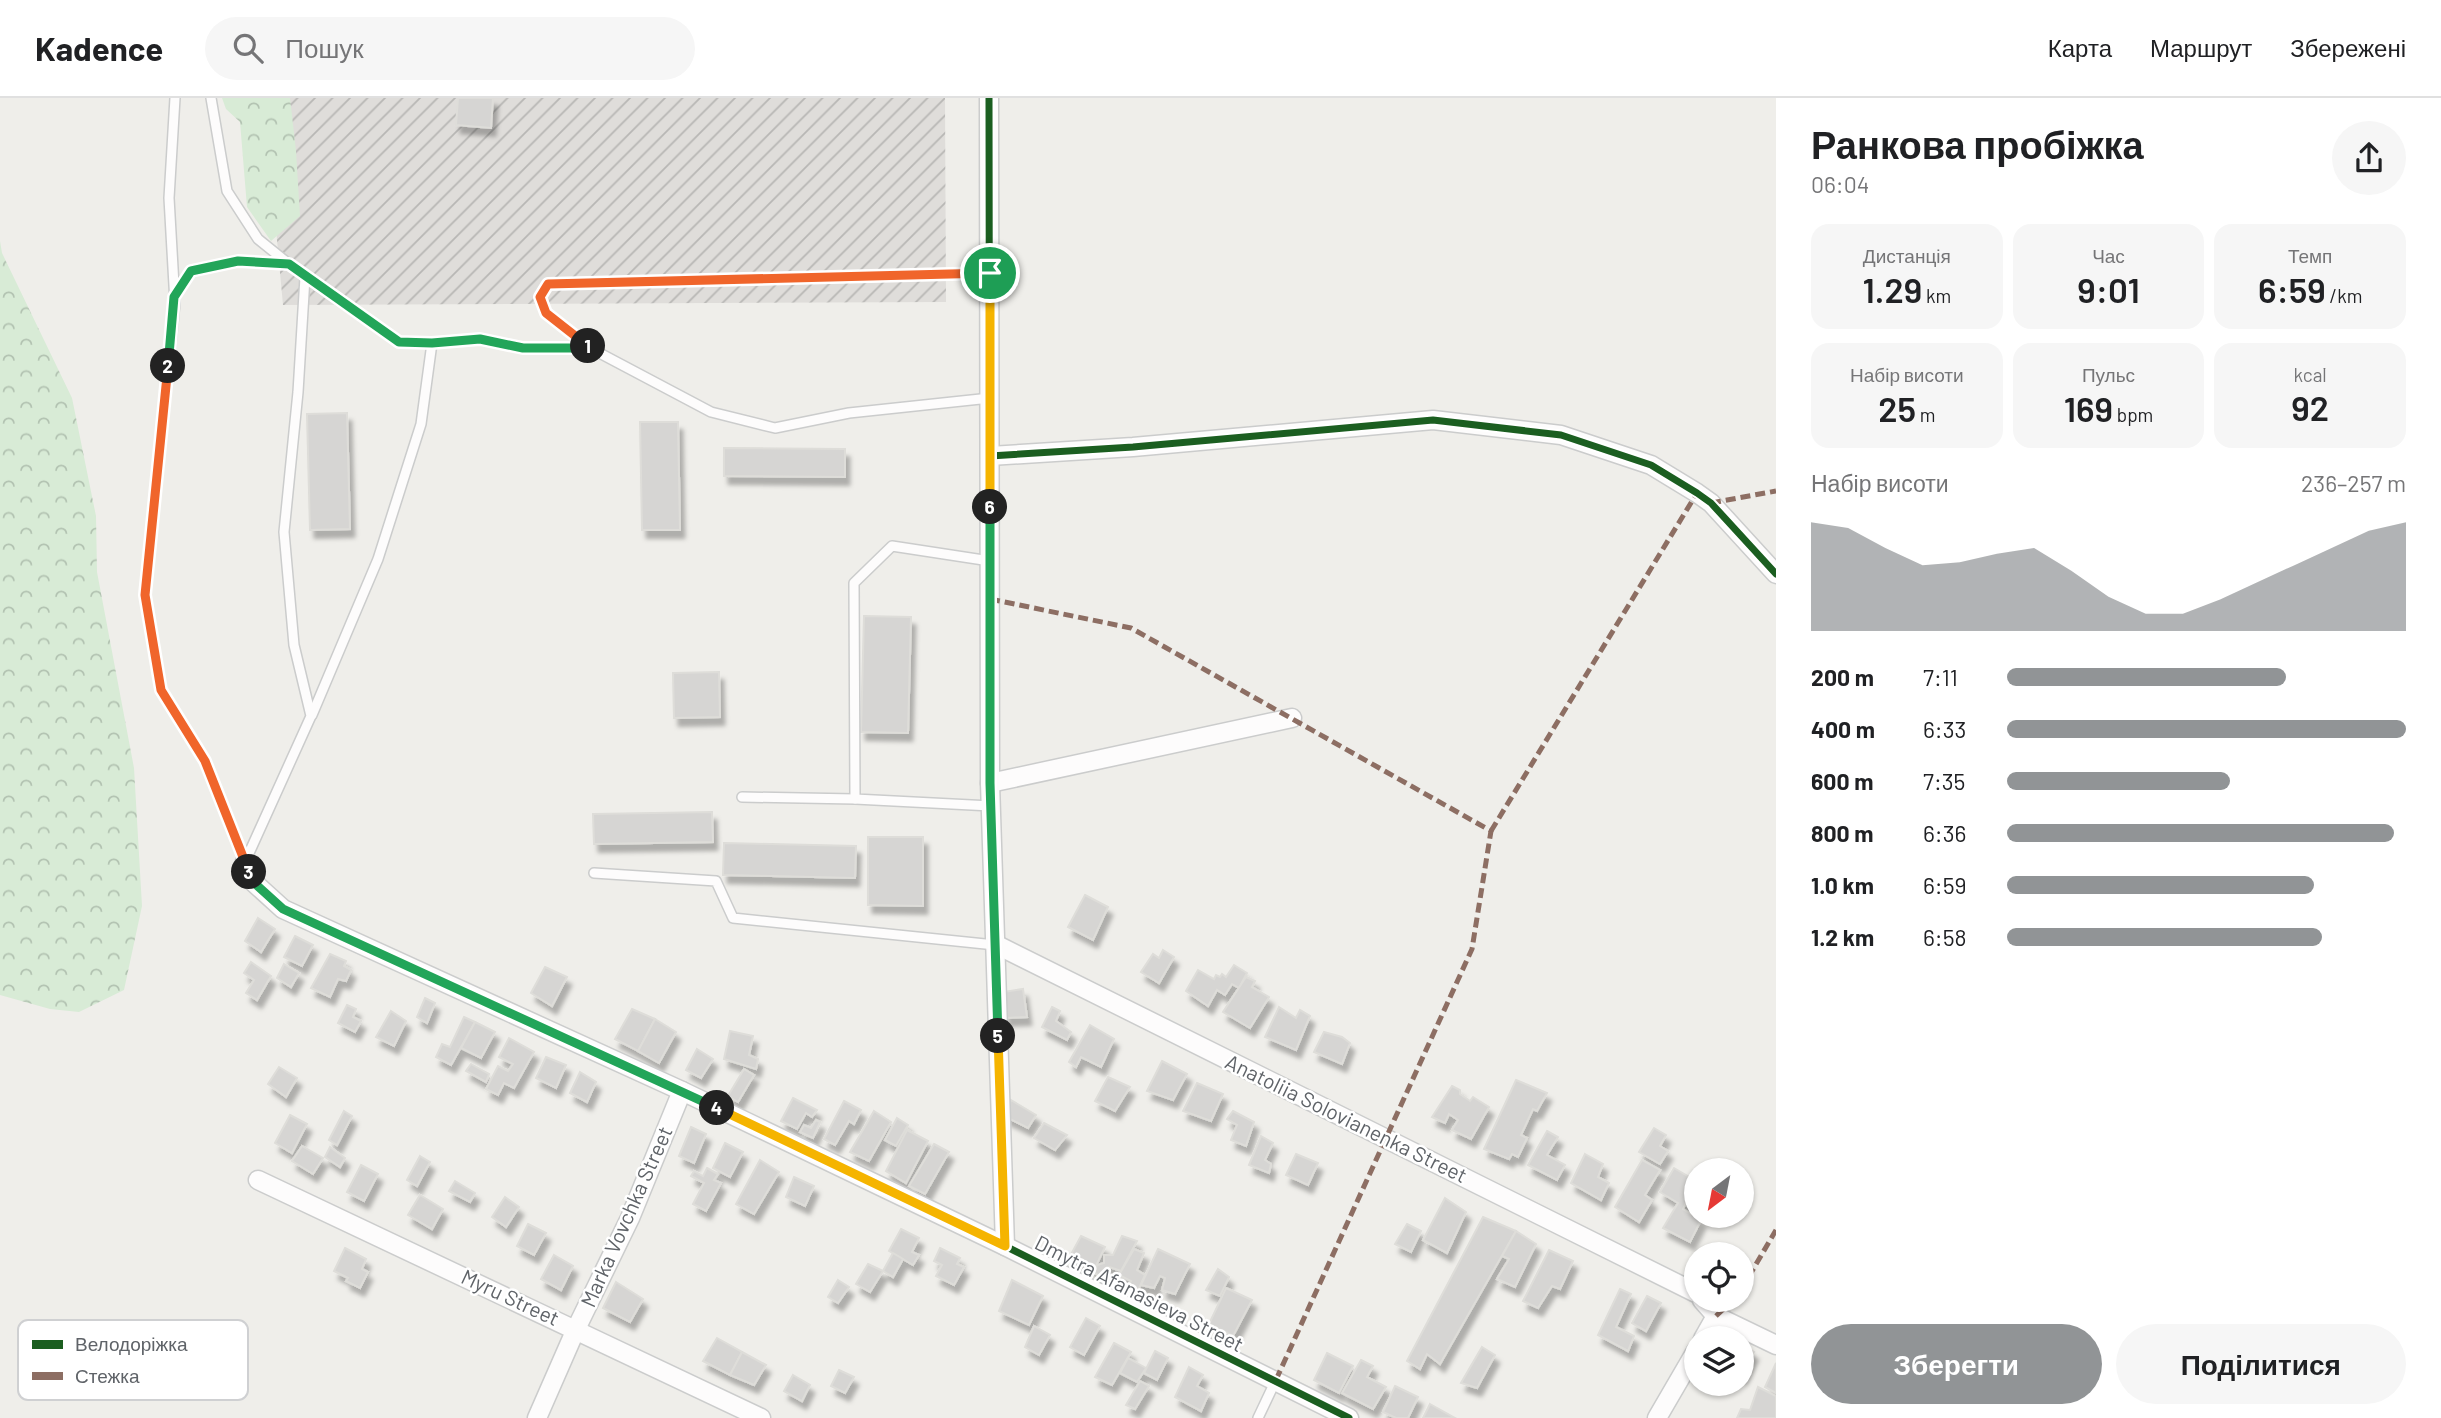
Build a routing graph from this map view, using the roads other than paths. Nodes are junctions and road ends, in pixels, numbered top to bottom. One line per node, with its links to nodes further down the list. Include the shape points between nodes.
1 (175, 98): 7 (lane, via 169,198)
2 (211, 98): 4 (lane, via 227,191 258,239)
3 (989, 98): 5 (street)
4 (289, 264): 6 (lane); 7 (lane, via 238,261 191,271)
5 (990, 273): 9 (lane, via 548,284 540,297 546,313); 10 (street)
6 (305, 277): 8 (lane, via 399,342); 14 (lane, via 284,532 294,645)
7 (174, 297): 20 (lane, via 145,595 161,690 205,761)
8 (432, 343): 9 (lane, via 480,339 523,348); 14 (lane, via 421,424 378,559)
9 (590, 348): 10 (lane, via 711,412 775,428 849,413)
10 (990, 398): 11 (street)
11 (990, 456): 12 (street); 13 (street, via 1433,420 1561,435 1651,465 1697,493 1712,503)
12 (990, 561): 16 (street); 18 (lane, via 892,546 854,583)
13 (1776, 574)
14 (311, 716): 20 (lane)
15 (1292, 718): 16 (street)
16 (990, 783): 19 (street)
17 (742, 797): 18 (lane)
18 (855, 799): 19 (lane)
19 (991, 806): 22 (street)
20 (245, 862): 23 (street, Dmytra Afanasieva Street, via 251,880 283,909)
21 (594, 873): 22 (lane, via 716,881 733,918)
22 (997, 945): 25 (street); 26 (street, Anatoliia Solovianenka Street)
23 (682, 1091): 25 (street, Dmytra Afanasieva Street); 30 (street, Marka Vovchka Street, via 630,1218)
24 (258, 1180): 30 (street, Myru Street)
25 (1005, 1246): 33 (street, Dmytra Afanasieva Street)
26 (1684, 1287)
27 (1712, 1312): 28 (street)
28 (1716, 1316): 29 (street); 31 (street)
29 (1710, 1326)
30 (576, 1329): 34 (street, Marka Vovchka Street); 35 (street, Myru Street)
31 (1776, 1345)
32 (1684, 1372): 38 (street)
33 (1275, 1382): 36 (lane); 37 (street, Dmytra Afanasieva Street)
34 (537, 1418)
35 (761, 1418)
36 (1258, 1418)
37 (1349, 1418)
38 (1657, 1418)

